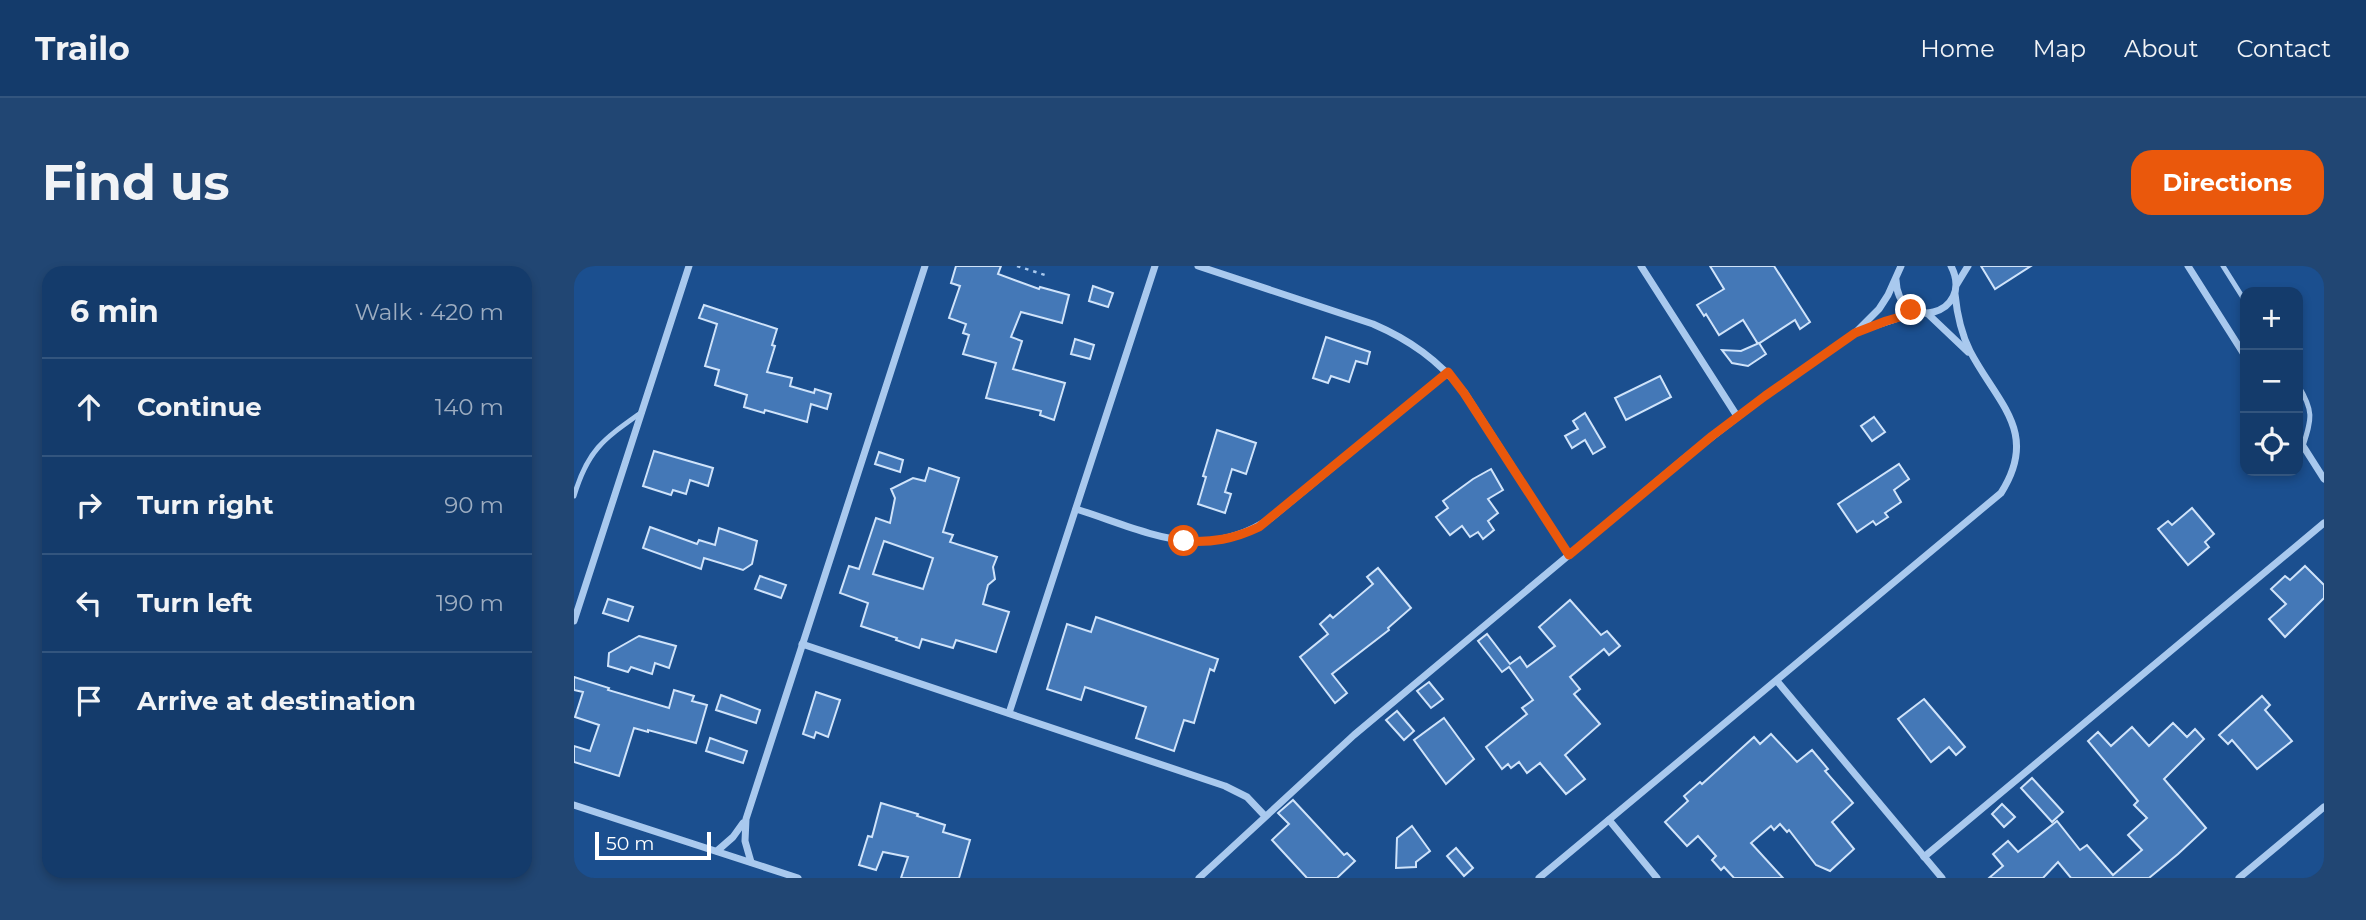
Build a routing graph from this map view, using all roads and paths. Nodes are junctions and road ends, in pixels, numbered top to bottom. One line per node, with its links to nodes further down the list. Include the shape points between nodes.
1 (690, 266): 24 (street)
2 (925, 266): 34 (street)
3 (1017, 266): 12 (path)
4 (1155, 266): 30 (street)
5 (1198, 266): 22 (street, via 1382,328 1426,352)
6 (1641, 266): 25 (street)
7 (1951, 266): 14 (street)
8 (1968, 266): 14 (street)
9 (2188, 266): 20 (street)
10 (2223, 266): 15 (lane)
11 (1899, 267): 13 (street)
12 (1048, 276)
13 (1896, 280): 17 (street, via 1901,300); 19 (street, via 1879,309)
14 (1956, 285): 16 (street)
15 (2240, 293)
16 (1955, 294): 18 (street, via 1944,308); 21 (street, via 1963,335)
17 (1917, 312): 18 (street); 19 (street)
18 (1928, 314): 21 (street)
19 (1855, 333): 25 (street)
20 (2241, 350)
21 (1975, 361): 35 (street, via 2013,423 2017,460 2011,477 2001,493)
22 (1448, 372): 30 (street, via 1272,518 1245,534 1215,541 1184,541); 32 (street)
23 (2303, 394): 26 (lane, via 2311,418)
24 (642, 412): 28 (lane, via 596,449); 33 (street)
25 (1737, 416): 32 (street)
26 (2303, 446): 27 (street)
27 (2324, 479)
28 (576, 483): 29 (lane)
29 (574, 496)
30 (1076, 509): 36 (street)
31 (2324, 523): 43 (street)
32 (1569, 555): 39 (street)
33 (574, 621)
34 (802, 644): 36 (street); 40 (street)
35 (1777, 681): 41 (street); 43 (street)
36 (1009, 713): 39 (street, via 1226,786 1247,797)
37 (574, 805): 42 (street)
38 (2324, 807): 50 (street)
39 (1264, 815): 46 (street)
40 (746, 819): 42 (street); 44 (street, via 745,841)
41 (1609, 820): 47 (street); 48 (street)
42 (717, 851): 44 (street)
43 (1924, 857): 49 (street)
44 (751, 862): 45 (street)
45 (798, 878)
46 (1199, 878)
47 (1539, 878)
48 (1657, 878)
49 (1942, 878)
50 (2239, 878)

